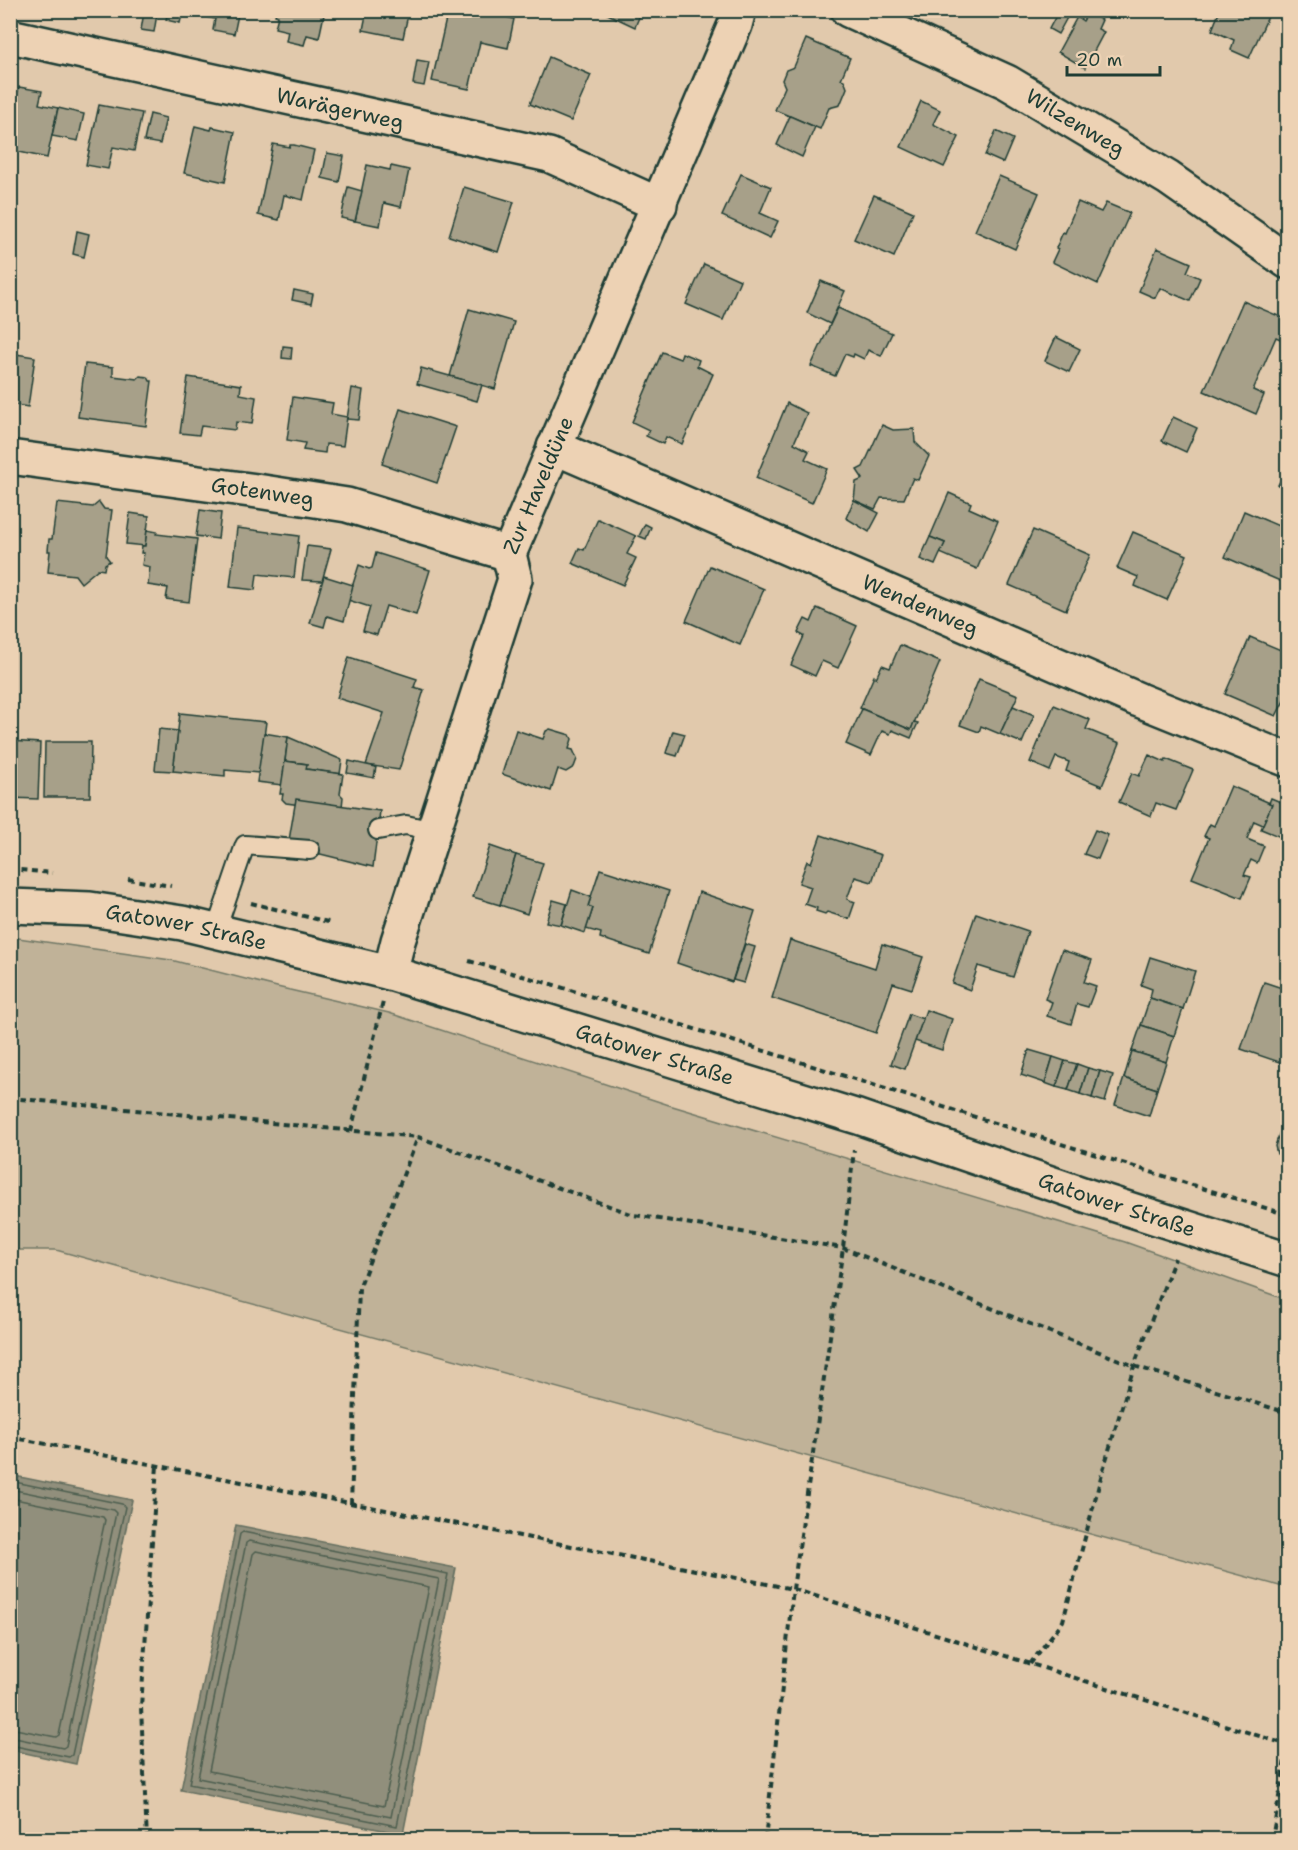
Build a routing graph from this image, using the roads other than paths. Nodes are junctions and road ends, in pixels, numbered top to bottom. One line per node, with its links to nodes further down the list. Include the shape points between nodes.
1 (740, 10): 4 (street, Zur Haveldüne)
2 (848, 10): 5 (street, Wilzenweg, via 1007,82 1168,178)
3 (10, 36): 4 (street, Warägerweg, via 549,155)
4 (660, 205): 6 (street, Zur Haveldüne)
5 (1287, 262)
6 (554, 447): 8 (street, Zur Haveldüne); 9 (street, Wendenweg)
7 (10, 457): 8 (street, Gotenweg, via 347,505)
8 (509, 554): 11 (street, Zur Haveldüne, via 515,579)
9 (1287, 760)
10 (378, 830): 11 (lane, via 406,825)
11 (434, 831): 15 (street, Zur Haveldüne)
12 (310, 850): 14 (lane, via 245,845)
13 (10, 906): 14 (street, Gatower Straße, via 90,909)
14 (216, 930): 15 (street, Gatower Straße)
15 (390, 972): 16 (street, Gatower Straße, via 858,1117)
16 (1287, 1260)

